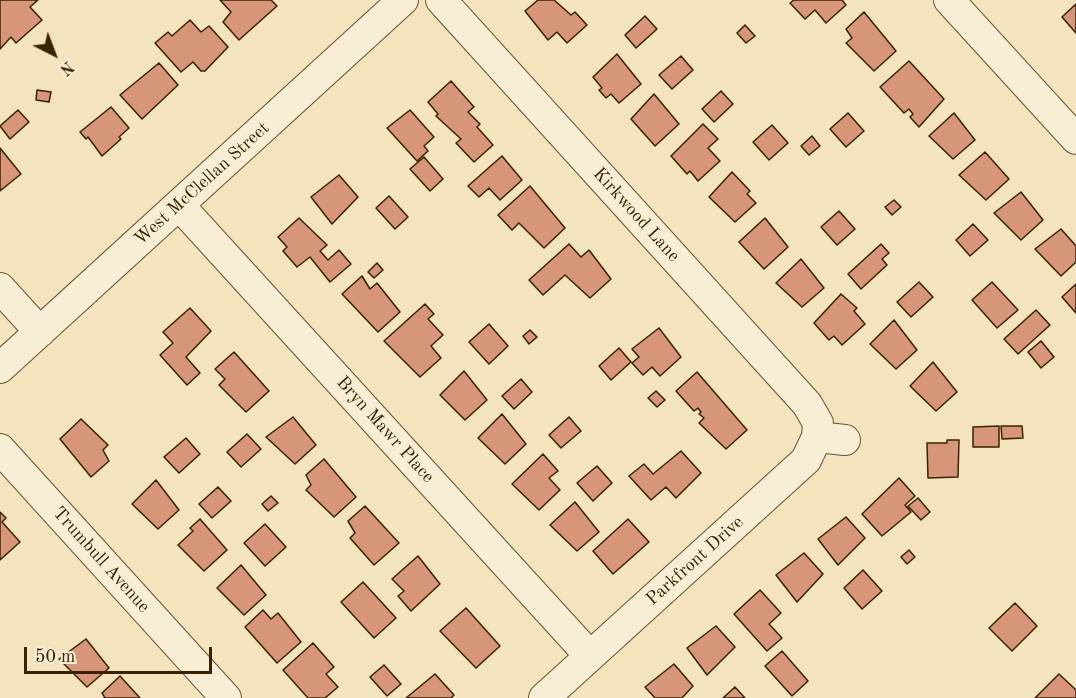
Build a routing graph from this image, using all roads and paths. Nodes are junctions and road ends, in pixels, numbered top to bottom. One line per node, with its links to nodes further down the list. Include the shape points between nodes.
1 (403, 0): 5 (street, West McClellan Street)
2 (441, 0): 9 (street, Kirkwood Lane, via 807,404)
3 (949, 0): 4 (street)
4 (1076, 139)
5 (179, 205): 7 (street, West McClellan Street); 11 (street, Bryn Mawr Place)
6 (0, 288): 7 (street)
7 (40, 332): 8 (street, West McClellan Street)
8 (0, 368)
9 (831, 438): 11 (street, Parkfront Drive)
10 (0, 449): 12 (street, Trumbull Avenue)
11 (590, 656): 13 (street, Parkfront Drive)
12 (226, 698)
13 (544, 698)

